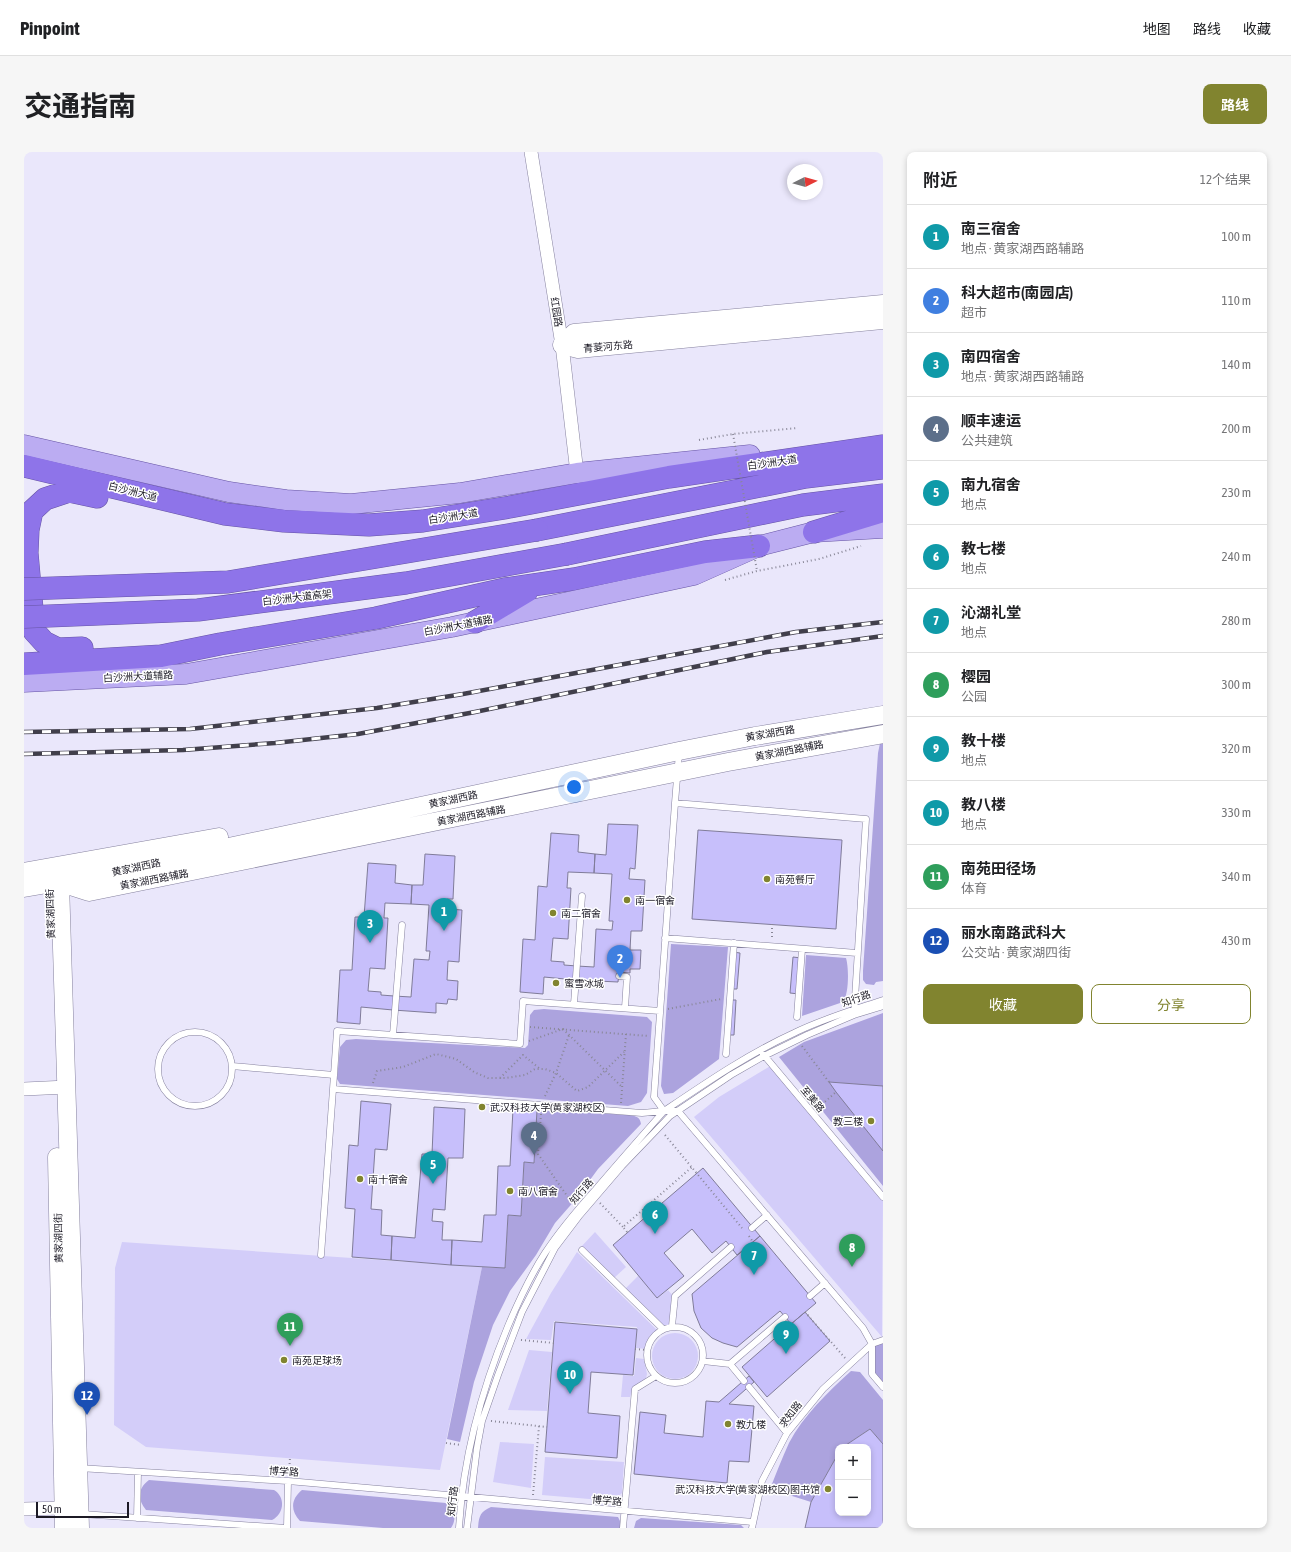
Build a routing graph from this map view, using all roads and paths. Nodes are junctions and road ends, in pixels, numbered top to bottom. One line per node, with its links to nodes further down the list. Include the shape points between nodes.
1 (531, 152): 4 (street, 红园路)
2 (883, 304): 4 (street, 青菱河东路, via 574,333)
3 (883, 320): 4 (street, 青菱河东路, via 578,349)
4 (562, 344): 14 (street, 红园路)
5 (797, 428): 6 (path)
6 (733, 434): 8 (path); 26 (path, bridge)
7 (883, 437): 11 (main road)
8 (699, 440)
9 (24, 445): 14 (main road, via 229,492 286,500 351,504 460,493)
10 (883, 446): 15 (highway, 白沙洲大道)
11 (732, 457): 14 (main road); 15 (highway)
12 (24, 466): 18 (highway, 白沙洲大道)
13 (883, 468): 20 (highway, 白沙洲大道, via 806,477)
14 (577, 473)
15 (669, 477): 18 (highway, 白沙洲大道, via 510,508 423,521 369,525 284,521); 20 (highway)
16 (883, 496): 25 (highway, via 803,505)
17 (883, 511): 21 (highway)
18 (225, 514): 32 (highway, via 155,509 69,491 45,498 32,511 27,553 34,631 44,642 58,649)
19 (883, 528): 21 (main road, 白沙洲大道辅路)
20 (537, 530): 29 (highway, bridge, via 228,582)
21 (814, 532): 23 (main road, 白沙洲大道辅路)
22 (867, 544): 26 (path, via 819,559)
23 (759, 546): 24 (highway); 31 (main road, 白沙洲大道辅路, via 694,575)
24 (705, 552): 25 (highway, via 599,559); 28 (highway, via 574,579)
25 (567, 554): 30 (highway, 白沙洲大道高架, bridge, via 406,583 198,610)
26 (757, 571): 27 (path)
27 (725, 580)
28 (537, 584): 31 (highway); 32 (highway, via 376,618)
29 (24, 589)
30 (24, 617)
31 (475, 622): 34 (main road, 白沙洲大道辅路, via 186,674)
32 (220, 644): 33 (highway, via 161,656)
33 (24, 664)
34 (24, 682)
35 (883, 706): 42 (street, 黄家湖西路, via 709,736 499,782 218,837)
36 (883, 715): 38 (street, 黄家湖西路)
37 (883, 734): 39 (street, 黄家湖西路辅路)
38 (679, 751): 39 (lane); 42 (street, 黄家湖西路)
39 (677, 773): 40 (lane); 42 (street, 黄家湖西路辅路, via 89,892)
40 (675, 803): 48 (lane); 52 (lane, via 866,819)
41 (24, 872): 42 (street, 黄家湖西路)
42 (55, 878): 43 (street, 黄家湖西路); 45 (street); 81 (street, 黄家湖四街)
43 (24, 888)
44 (582, 896): 56 (lane)
45 (24, 898)
46 (772, 924): 50 (path)
47 (402, 925): 65 (lane)
48 (665, 938): 49 (lane); 59 (lane)
49 (734, 943): 50 (lane); 54 (lane)
50 (771, 946): 51 (lane)
51 (802, 949): 52 (lane); 61 (lane)
52 (858, 953): 60 (lane)
53 (619, 976): 58 (lane, via 627,977)
54 (730, 997): 59 (path); 72 (lane)
55 (883, 1000): 60 (lane, 知行路)
56 (574, 1004): 58 (lane); 62 (lane, via 523,1001)
57 (883, 1006): 60 (lane, 知行路)
58 (625, 1008): 59 (lane)
59 (660, 1011): 67 (lane)
60 (854, 1012): 68 (lane, 知行路); 70 (lane, 知行路, via 794,1032)
61 (797, 1017)
62 (521, 1026): 63 (path); 69 (lane)
63 (563, 1029): 64 (path); 66 (path); 69 (path)
64 (626, 1034): 67 (path); 71 (path)
65 (393, 1035): 69 (lane); 78 (lane, via 337,1031)
66 (569, 1035): 76 (path); 77 (path)
67 (658, 1037): 89 (lane, via 654,1096)
68 (797, 1040): 73 (lane, 知行路); 80 (path)
69 (520, 1044)
70 (760, 1050): 73 (lane, 至美路); 89 (lane, 知行路)
71 (624, 1052): 76 (path); 82 (path)
72 (726, 1054)
73 (764, 1056): 90 (lane, 知行路); 91 (lane, 至美路)
74 (232, 1066): 74 (lane, via 229,1054 222,1043 200,1032 187,1032 175,1037 166,1046 160,1056 158,1069 165,1091 174,1099 196,1106 208,1104 218,1098 231,1078); 78 (lane)
75 (540, 1069): 77 (path); 79 (path, via 525,1075); 79 (path, via 523,1055)
76 (605, 1071): 77 (path, via 588,1087 577,1091); 82 (path)
77 (556, 1073): 87 (path)
78 (334, 1075): 84 (lane)
79 (500, 1078): 85 (path, via 488,1078 456,1059 436,1054 403,1067 377,1071)
80 (828, 1082)
81 (61, 1087): 83 (street); 133 (street, 黄家湖四街); 141 (street, 黄家湖四街)
82 (622, 1087): 88 (path)
83 (24, 1089)
84 (333, 1089): 85 (lane); 106 (lane)
85 (370, 1092): 87 (lane)
86 (836, 1092): 91 (path)
87 (542, 1105): 88 (lane); 96 (path, via 538,1154)
88 (620, 1111): 89 (lane)
89 (664, 1111): 90 (lane); 96 (lane, 知行路)
90 (678, 1111): 92 (lane, 知行路); 97 (lane)
91 (812, 1113): 94 (lane, 至美路)
92 (659, 1127): 93 (path); 113 (lane, 知行路, via 580,1215 555,1248)
93 (692, 1167): 98 (path); 100 (path)
94 (883, 1197)
95 (604, 1208): 98 (path)
96 (577, 1211): 131 (lane, 知行路, via 545,1253 523,1291 500,1344 471,1434)
97 (767, 1215): 99 (lane); 107 (lane)
98 (623, 1227): 101 (path)
99 (752, 1228)
100 (744, 1230)
101 (627, 1232)
102 (748, 1236): 103 (path)
103 (753, 1242)
104 (731, 1247): 111 (lane, via 675,1296)
105 (582, 1250): 112 (lane)
106 (321, 1256)
107 (825, 1283): 108 (lane); 116 (lane, via 863,1328)
108 (810, 1296)
109 (805, 1312): 121 (path)
110 (785, 1317): 120 (lane)
111 (672, 1326): 112 (lane); 119 (lane, via 689,1330 696,1336 701,1343)
112 (663, 1328): 118 (lane, via 655,1334)
113 (511, 1339): 115 (path); 138 (lane, 知行路, via 482,1420)
114 (883, 1340): 116 (lane, 求知路)
115 (554, 1343)
116 (872, 1344): 121 (lane, 求知路); 125 (lane, via 872,1374)
117 (635, 1349): 118 (path)
118 (646, 1350): 122 (lane, via 650,1369)
119 (703, 1361): 120 (lane); 122 (lane, via 692,1378 683,1382 674,1384)
120 (730, 1364): 123 (lane)
121 (850, 1364): 129 (lane, 求知路, via 823,1389)
122 (656, 1376): 140 (lane, via 635,1389)
123 (744, 1381)
124 (748, 1387): 129 (lane)
125 (883, 1387)
126 (500, 1423): 127 (path)
127 (539, 1426): 128 (path); 136 (path)
128 (547, 1427)
129 (787, 1433): 143 (lane, 求知路, via 762,1481)
130 (446, 1443): 131 (path)
131 (470, 1447): 137 (lane, 知行路)
132 (290, 1458): 135 (path)
133 (78, 1468): 134 (lane, 博学路); 141 (street, 黄家湖四街)
134 (138, 1472): 135 (lane, 博学路); 142 (lane)
135 (288, 1481): 137 (lane, 博学路); 145 (lane)
136 (534, 1482)
137 (462, 1497): 138 (lane, 博学路); 146 (lane, 知行路)
138 (470, 1498): 140 (lane, 博学路); 147 (lane, 知行路)
139 (24, 1509): 141 (street)
140 (624, 1511): 143 (lane, 博学路); 148 (lane)
141 (73, 1514): 142 (lane); 144 (street, 黄家湖四街)
142 (137, 1518): 145 (lane)
143 (753, 1525)
144 (64, 1528)
145 (286, 1528)
146 (459, 1528)
147 (467, 1528)
148 (623, 1528)

